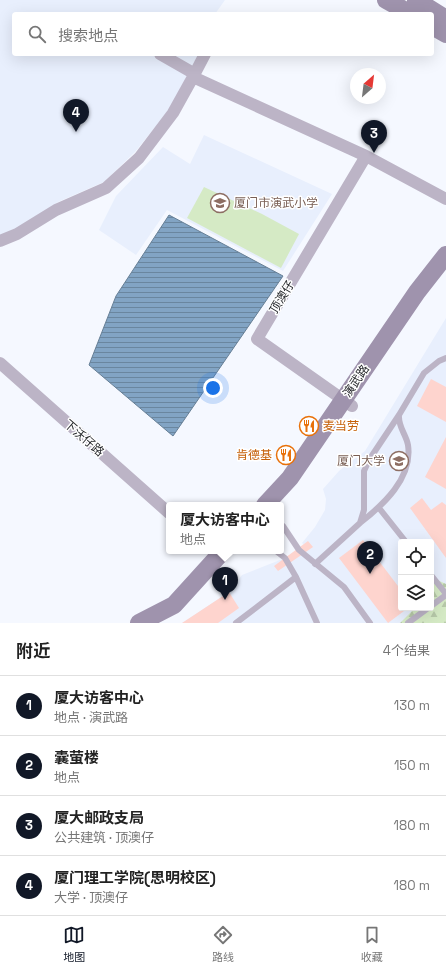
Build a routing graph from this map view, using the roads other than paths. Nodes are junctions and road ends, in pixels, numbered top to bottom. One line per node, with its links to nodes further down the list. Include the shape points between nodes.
1 (386, 0): 3 (main road)
2 (416, 0): 4 (main road)
3 (407, 12)
4 (446, 19)
5 (434, 27): 6 (main road)
6 (446, 34)
7 (163, 56): 9 (street)
8 (204, 56): 9 (street)
9 (194, 75): 10 (street); 12 (street, via 173,114 139,158 106,188 56,210 17,234)
10 (366, 156): 11 (street); 17 (street, 顶澳仔, via 257,338)
11 (446, 199)
12 (0, 241)
13 (446, 255): 17 (main road, 演武路, via 417,292)
14 (446, 268): 17 (main road, 演武路)
15 (446, 358): 18 (lane, via 424,373)
16 (0, 362): 22 (street, 下沃仔路)
17 (347, 403): 19 (main road, 演武路, via 290,478); 20 (main road, 演武路, via 298,484)
18 (399, 415): 21 (lane, via 399,422 408,444 408,463 391,494); 23 (lane, via 369,460 364,472 364,510)
19 (268, 502)
20 (282, 502)
21 (379, 508): 23 (lane); 25 (lane)
22 (166, 510)
23 (360, 523): 28 (lane)
24 (284, 528): 28 (lane, via 298,550)
25 (404, 539)
26 (225, 554): 34 (main road, via 174,605); 35 (main road, via 180,614)
27 (280, 554): 29 (lane)
28 (315, 564): 38 (lane, via 344,587)
29 (296, 577): 36 (lane); 37 (lane)
30 (434, 579): 31 (lane)
31 (446, 594): 32 (lane)
32 (434, 604)
33 (424, 611): 39 (lane)
34 (139, 623)
35 (162, 623)
36 (236, 623)
37 (317, 623)
38 (370, 623)
39 (408, 623)

